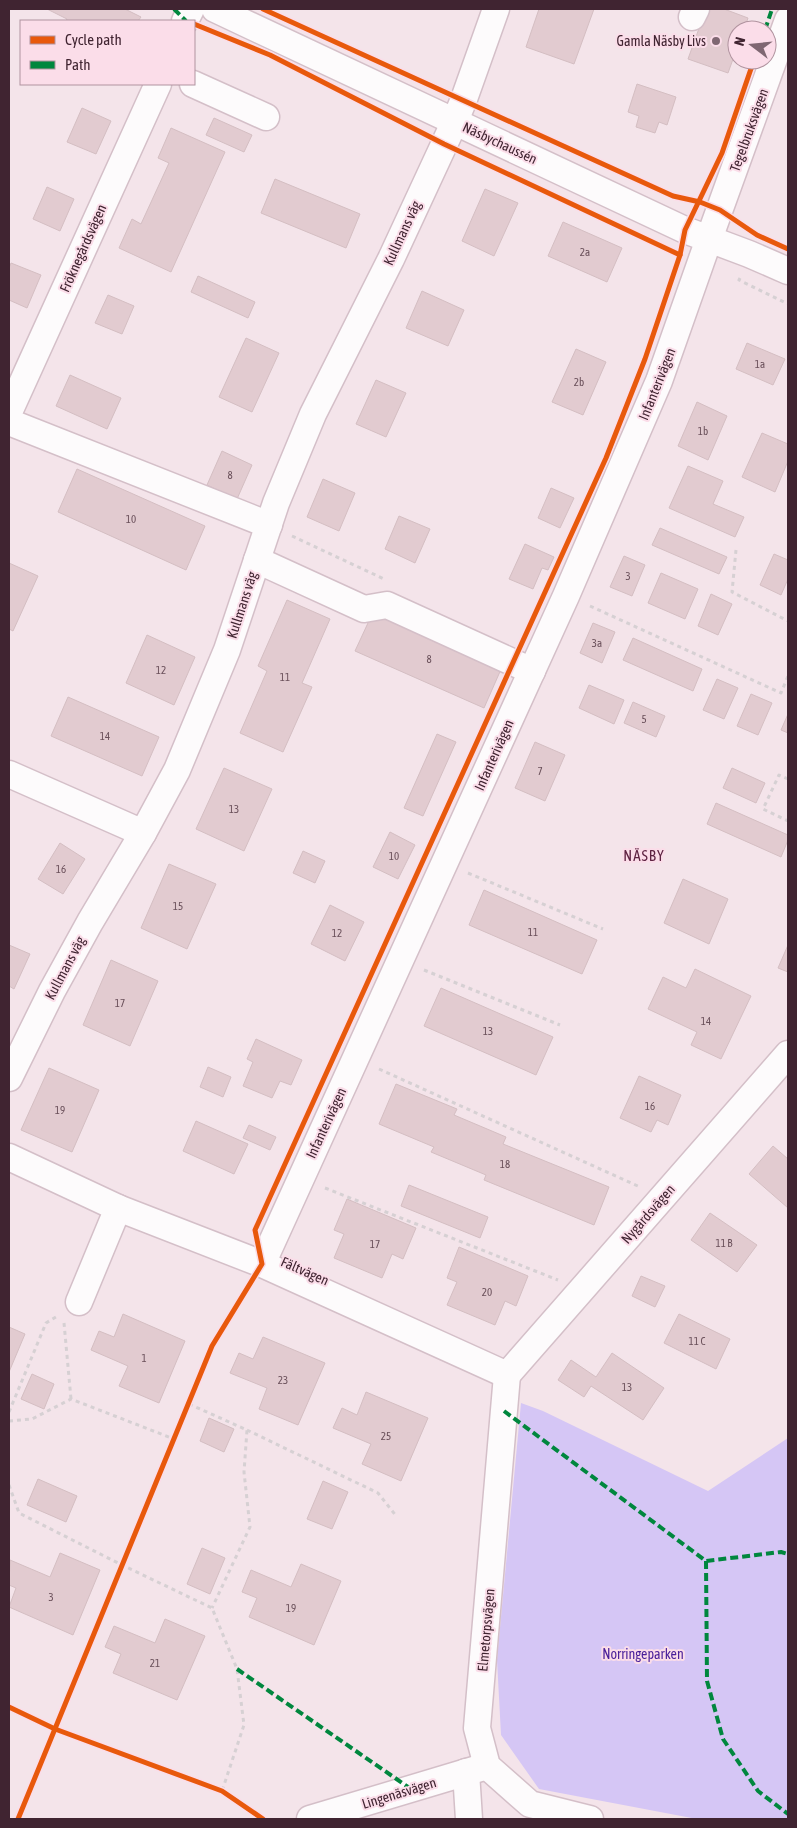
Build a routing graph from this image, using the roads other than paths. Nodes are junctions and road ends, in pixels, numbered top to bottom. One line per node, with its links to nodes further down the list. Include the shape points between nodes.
1 (215, 9): 9 (street, Näsbychaussén)
2 (496, 9): 9 (street, Kullmans väg)
3 (774, 9): 4 (street)
4 (788, 14)
5 (788, 20): 10 (street, Tegelbruksvägen)
6 (158, 85): 12 (street, Fröknegårdsvägen)
7 (195, 85): 8 (street)
8 (266, 116)
9 (454, 121): 10 (street, Näsbychaussén); 14 (street, Kullmans väg, via 391,259 312,414)
10 (709, 239): 11 (street, Näsbychaussén); 16 (street, Infanterivägen, via 659,381)
11 (788, 272)
12 (9, 412)
13 (9, 422): 14 (street)
14 (269, 525): 15 (street, Kullmans väg)
15 (257, 560): 16 (street, via 364,609 387,605); 18 (street, Kullmans väg, via 227,650 177,770)
16 (532, 671): 23 (street, Infanterivägen)
17 (9, 774): 18 (street)
18 (143, 832): 20 (street, Kullmans väg, via 85,930)
19 (788, 1054): 25 (street, Nygårdsvägen)
20 (9, 1078)
21 (9, 1156): 22 (street, Fältvägen)
22 (118, 1208): 23 (street, Fältvägen); 24 (street)
23 (262, 1264): 25 (street, Fältvägen)
24 (79, 1302)
25 (508, 1375): 26 (street, Elmetorpsvägen, via 477,1728)
26 (477, 1769): 27 (street, Lingenäsvägen); 28 (street, Elmetorpsvägen); 29 (street, via 530,1804)
27 (310, 1819)
28 (469, 1819)
29 (590, 1819)

